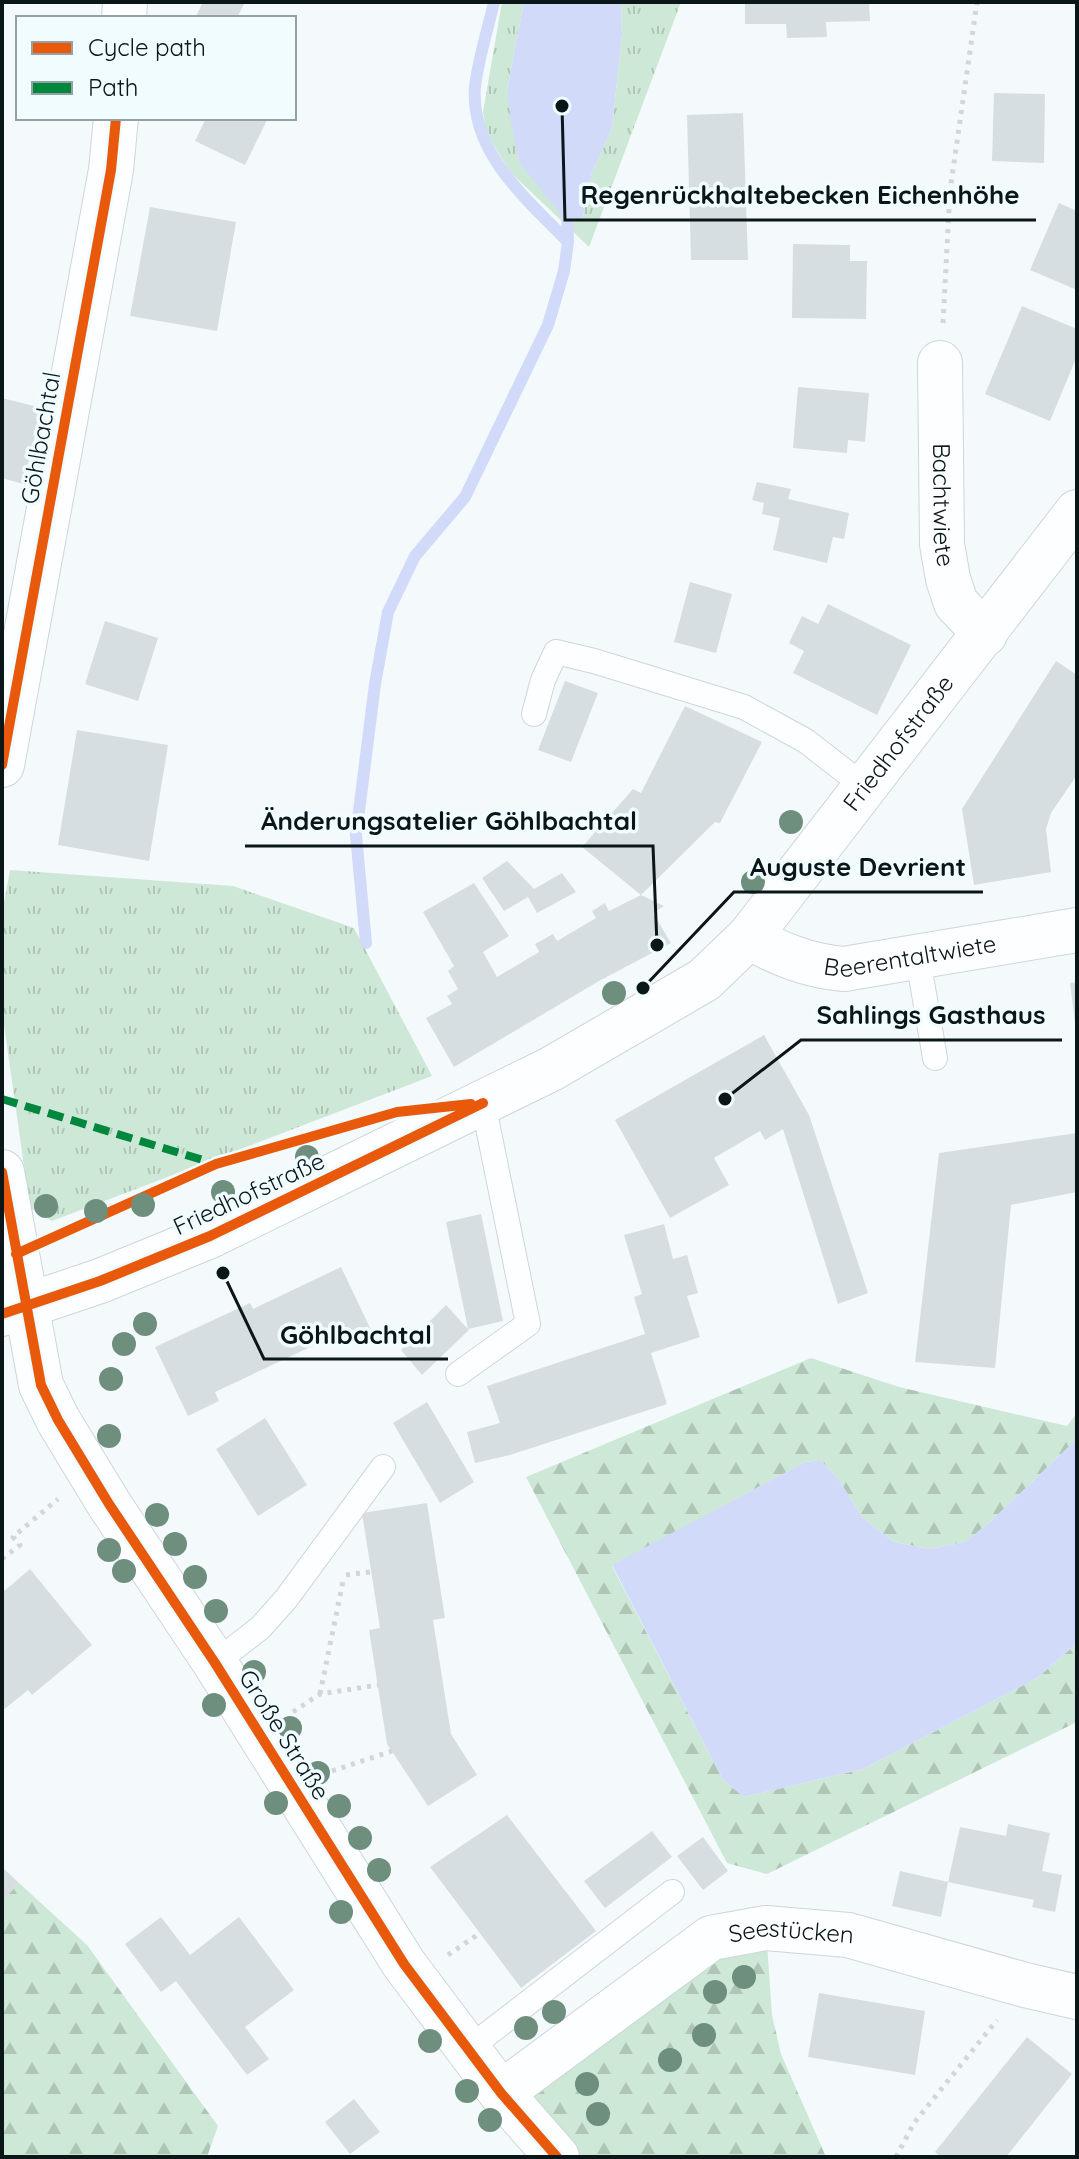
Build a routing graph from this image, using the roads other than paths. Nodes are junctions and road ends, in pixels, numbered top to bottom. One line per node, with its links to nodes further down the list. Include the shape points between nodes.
1 (116, 120): 6 (street, Göhlbachtal)
2 (940, 363): 4 (street, Bachtwiete, via 942,544 956,603)
3 (1077, 512): 4 (street, Friedhofstraße)
4 (985, 634): 7 (street, Friedhofstraße)
5 (534, 714): 7 (lane, via 556,652 744,707 806,741)
6 (2, 765)
7 (865, 787): 9 (street, Friedhofstraße)
8 (1077, 930): 10 (street, Beerentaltwiete)
9 (749, 937): 10 (street, Beerentaltwiete, via 817,967 844,969); 12 (street, Friedhofstraße, via 704,980 672,1000)
10 (914, 959): 11 (lane)
11 (935, 1058)
12 (483, 1103): 14 (street, Friedhofstraße, via 210,1236); 15 (lane, via 528,1324)
13 (2, 1172): 14 (street)
14 (14, 1311): 17 (street, Große Straße, via 58,1420)
15 (458, 1374)
16 (383, 1467): 17 (lane, via 286,1599 260,1628)
17 (215, 1663): 20 (street, Große Straße, via 404,1964)
18 (672, 1892): 20 (lane)
19 (1077, 1997): 21 (street, Seestücken, via 848,1935 766,1928 711,1938)
20 (468, 2049): 21 (street, Große Straße)
21 (501, 2093): 22 (street, Große Straße)
22 (557, 2157)

